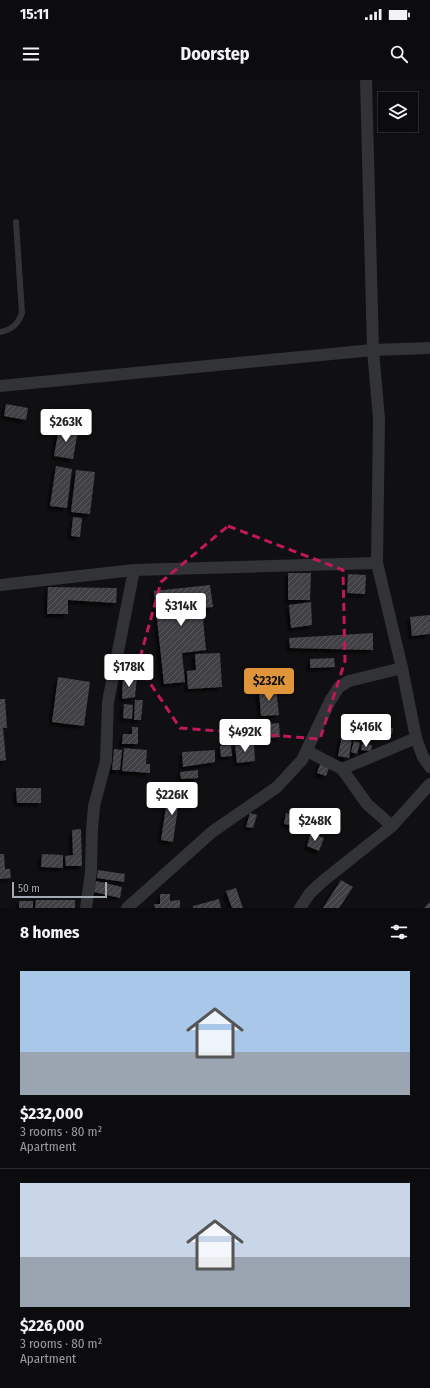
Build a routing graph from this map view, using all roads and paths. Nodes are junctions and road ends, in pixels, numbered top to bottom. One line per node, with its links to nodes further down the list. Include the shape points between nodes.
1 (366, 80): 5 (street)
2 (16, 222): 3 (lane, via 22,313 11,329)
3 (0, 332)
4 (430, 348): 5 (street)
5 (373, 350): 6 (street); 7 (street, via 379,419)
6 (0, 386)
7 (377, 563): 8 (street); 10 (street)
8 (134, 570): 9 (street); 17 (street, via 108,702 106,761 94,806 92,872)
9 (0, 585)
10 (402, 668): 11 (street); 12 (street, via 349,681 339,687)
11 (416, 738): 13 (street); 14 (street)
12 (307, 751): 14 (street); 18 (street, via 277,787 212,832)
13 (430, 767)
14 (342, 769): 16 (street, via 367,804)
15 (430, 784): 16 (street)
16 (392, 826): 19 (street, via 323,881 310,893)
17 (86, 908)
18 (127, 908)
19 (300, 908)

